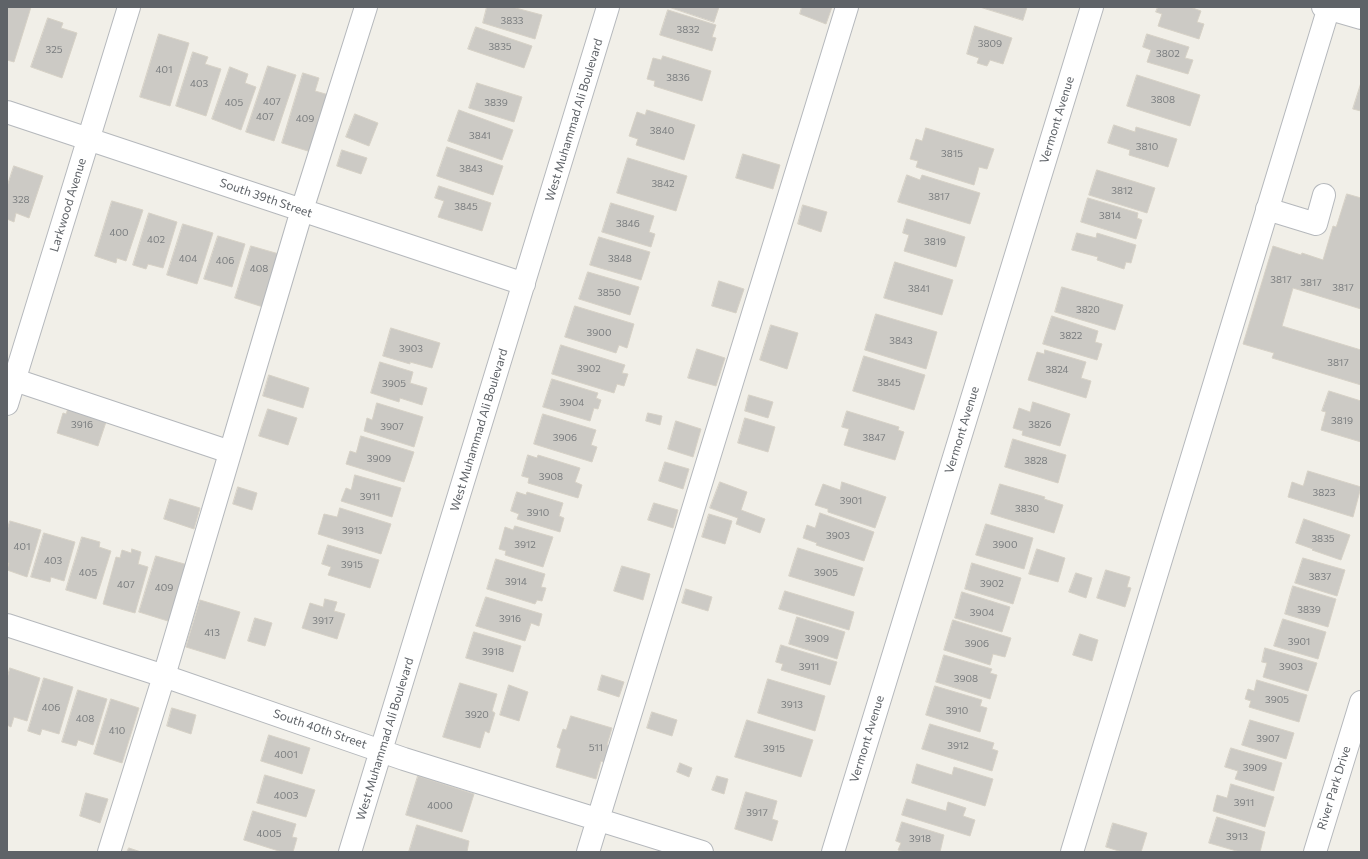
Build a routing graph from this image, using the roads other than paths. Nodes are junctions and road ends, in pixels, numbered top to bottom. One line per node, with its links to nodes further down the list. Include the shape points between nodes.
1 (129, 7): 9 (street, Larkwood Avenue)
2 (366, 7): 12 (street)
3 (608, 7): 13 (street, West Muhammad Ali Boulevard)
4 (847, 7): 21 (street)
5 (1092, 7): 26 (street, Vermont Avenue)
6 (1327, 8): 7 (street); 11 (street)
7 (1361, 18)
8 (7, 112): 9 (street, South 39th Street)
9 (88, 138): 12 (street, South 39th Street); 14 (street, Larkwood Avenue)
10 (1324, 195): 11 (street, via 1316,224)
11 (1267, 209): 27 (street)
12 (302, 210): 13 (street, South 39th Street); 16 (street)
13 (524, 284): 20 (street, West Muhammad Ali Boulevard)
14 (15, 380): 15 (street, Larkwood Avenue); 16 (street)
15 (7, 404)
16 (230, 452): 18 (street)
17 (7, 625): 18 (street, South 40th Street)
18 (164, 676): 20 (street, South 40th Street); 22 (street)
19 (1361, 702): 28 (street, River Park Drive)
20 (382, 750): 21 (street, South 40th Street); 23 (street, West Muhammad Ali Boulevard)
21 (598, 819): 24 (street); 25 (street, South 40th Street)
22 (110, 852)
23 (350, 852)
24 (588, 852)
25 (702, 852)
26 (833, 852)
27 (1072, 852)
28 (1315, 852)

